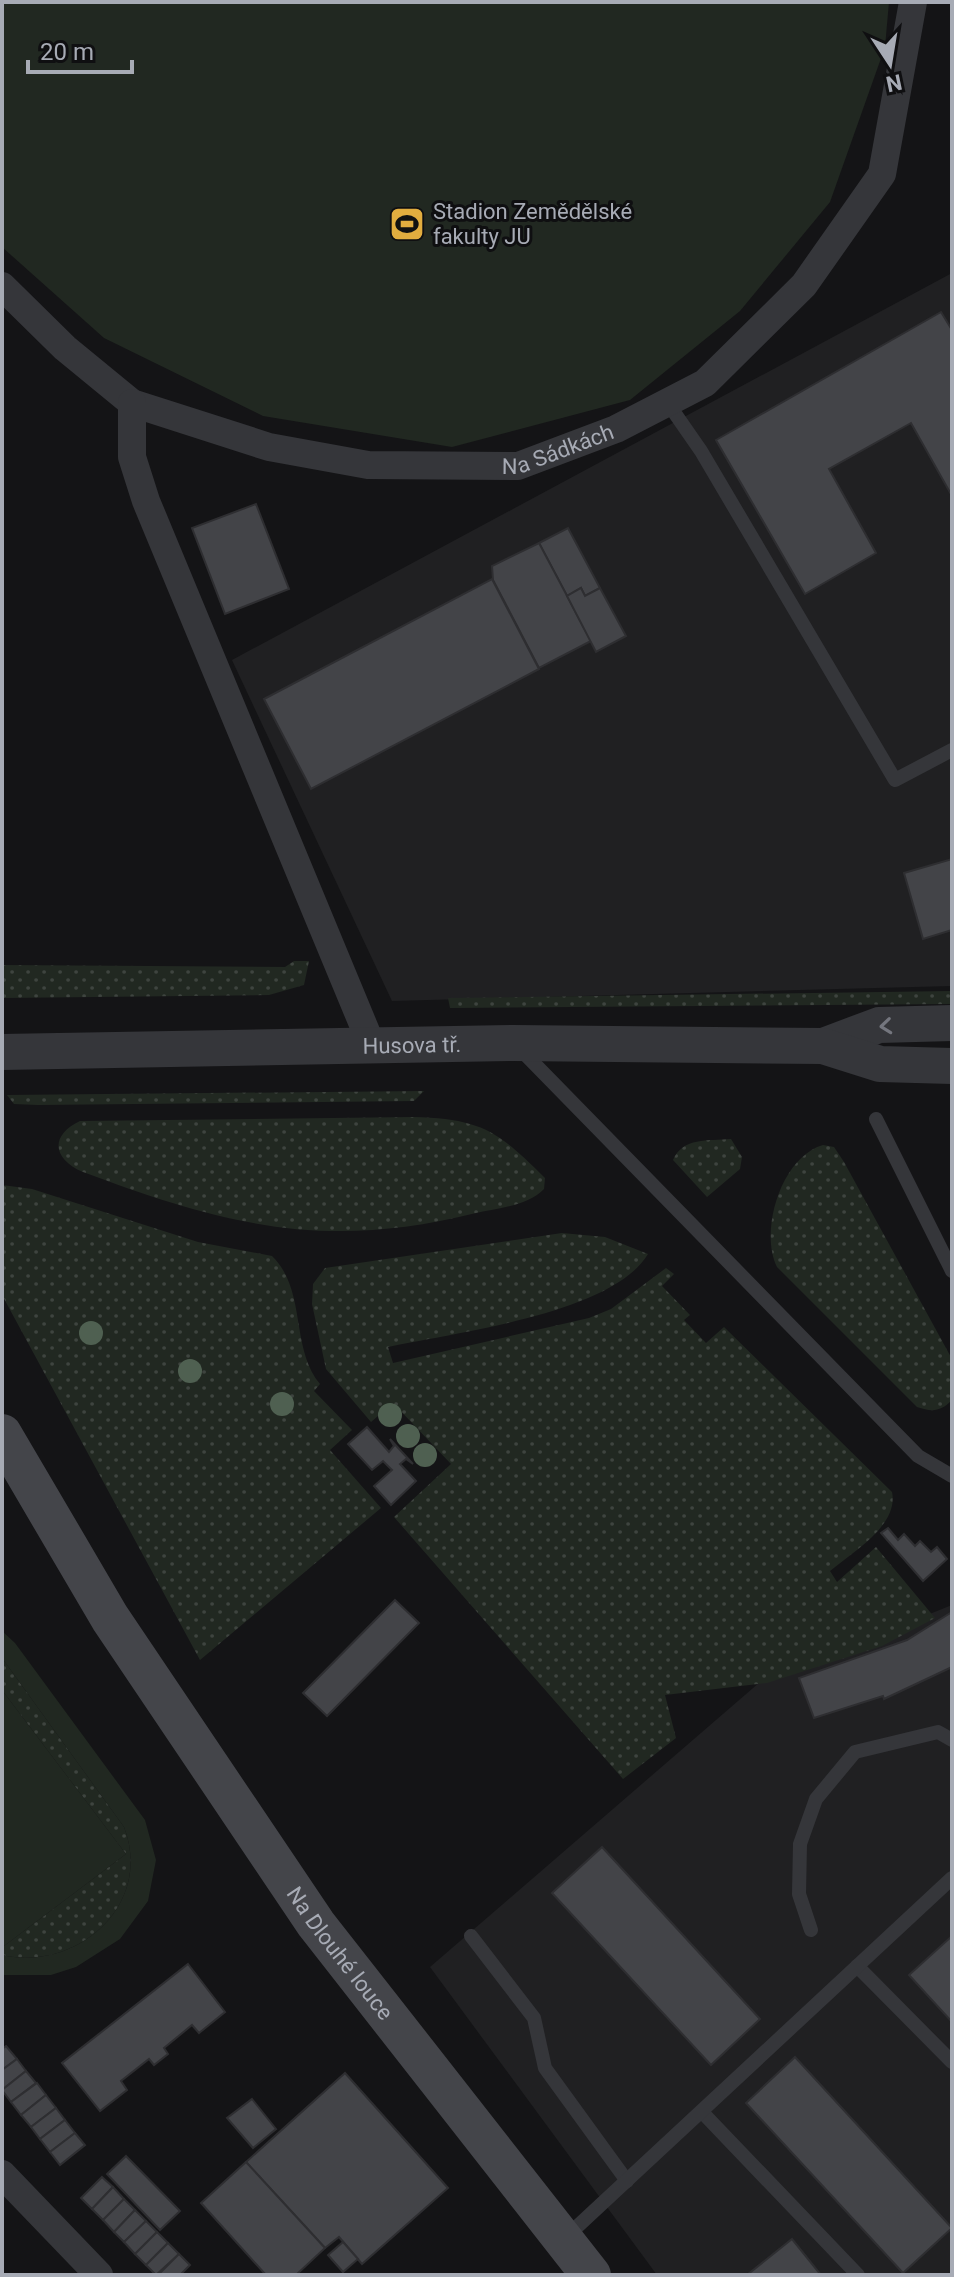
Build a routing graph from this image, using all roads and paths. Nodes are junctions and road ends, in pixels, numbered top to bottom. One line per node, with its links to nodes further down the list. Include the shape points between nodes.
1 (913, 2): 3 (street, Na Sádkách, via 882,174 804,285 705,383)
2 (2, 286): 4 (street, Na Sádkách)
3 (667, 402): 4 (street, Na Sádkách, via 616,429 518,466 368,465 269,447); 5 (lane, via 895,780)
4 (132, 403): 8 (street, via 132,457 146,501)
5 (946, 753)
6 (952, 1023): 9 (street, Husova tř., one-way to 9, via 879,1025)
7 (514, 1043): 8 (street, Husova tř.); 9 (street, Husova tř.); 15 (lane, via 918,1456)
8 (372, 1046): 10 (street, Husova tř.)
9 (823, 1046): 11 (street, Husova tř., via 880,1064)
10 (2, 1052)
11 (952, 1066)
12 (876, 1119): 13 (lane)
13 (952, 1271)
14 (2, 1434): 25 (main road, Na Dlouhé louce, via 110,1618 316,1924)
15 (952, 1476)
16 (952, 1740): 18 (lane, via 938,1732 855,1752 816,1799 800,1844 799,1894)
17 (952, 1878): 20 (lane)
18 (811, 1930)
19 (471, 1936): 24 (lane, via 534,2018 545,2068)
20 (857, 1966): 21 (lane); 22 (lane)
21 (952, 2062)
22 (702, 2112): 24 (lane); 28 (lane)
23 (2, 2174): 26 (street)
24 (627, 2181): 25 (lane)
25 (563, 2240): 27 (main road, Na Dlouhé louce)
26 (99, 2275)
27 (591, 2275)
28 (858, 2275)

